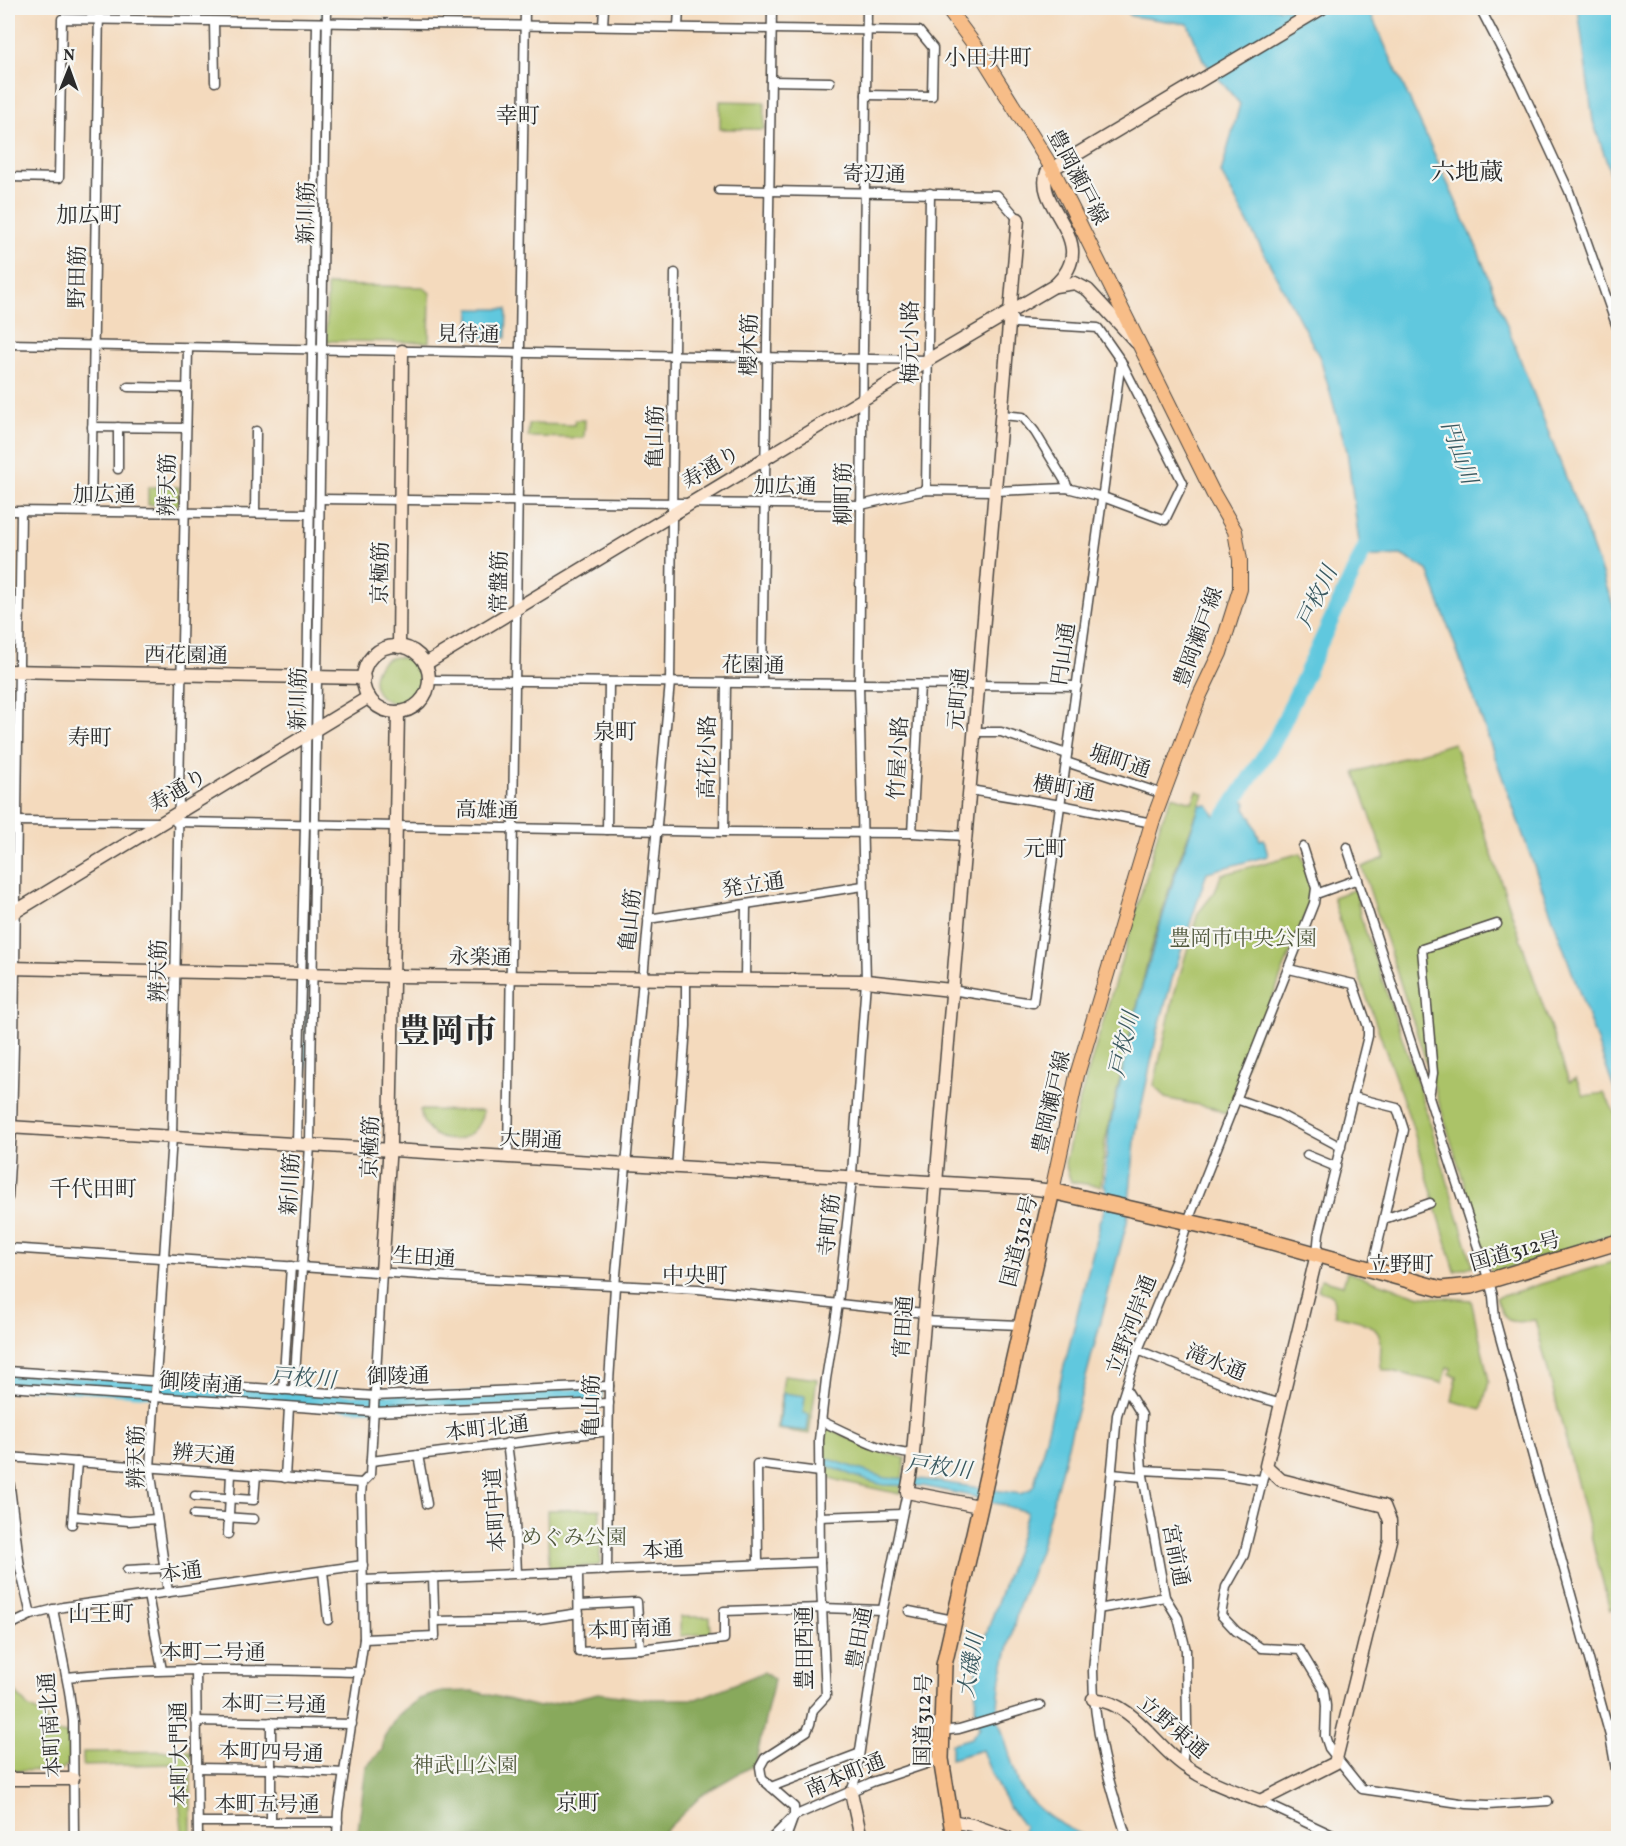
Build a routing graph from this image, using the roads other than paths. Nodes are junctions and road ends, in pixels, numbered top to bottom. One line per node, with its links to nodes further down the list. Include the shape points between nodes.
1 (99, 8): 11 (street, 野田筋)
2 (327, 8): 14 (street, 新川筋)
3 (525, 8): 15 (street, 常盤筋)
4 (604, 8): 16 (street)
5 (679, 8): 17 (street)
6 (772, 8): 18 (street, 櫻木筋)
7 (867, 8): 19 (street, 柳町筋)
8 (947, 8): 24 (main road, 豊岡瀬戸線)
9 (1322, 8): 24 (street)
10 (1480, 8): 34 (street, via 1569,191)
11 (98, 20): 12 (street); 25 (street, via 62,19 59,178); 36 (street, 野田筋)
12 (214, 22): 13 (street); 21 (street)
13 (317, 23): 14 (street); 38 (street, 新川筋)
14 (327, 23): 15 (street); 39 (street, 新川筋)
15 (525, 26): 16 (street); 42 (street, 常盤筋)
16 (603, 26): 17 (street)
17 (678, 27): 18 (street)
18 (771, 28): 19 (street); 20 (street, 櫻木筋)
19 (867, 30): 23 (street, 柳町筋); 23 (street, via 919,31 933,48 932,96)
20 (771, 81): 22 (street); 27 (street, 櫻木筋)
21 (215, 82)
22 (830, 82)
23 (866, 94): 28 (street, 柳町筋)
24 (1057, 165): 32 (street, via 1045,175 1046,188 1072,250 1066,274); 41 (main road, 豊岡瀬戸線)
25 (8, 177)
26 (718, 189): 27 (street, 寄辺通)
27 (769, 190): 28 (street, 寄辺通); 44 (street, 櫻木筋)
28 (865, 192): 29 (street, 寄辺通); 45 (street, 柳町筋)
29 (930, 193): 30 (street, 寄辺通, via 998,195); 46 (street, 梅元小路)
30 (1018, 219): 33 (street, 元町通)
31 (675, 273): 43 (street, 亀山筋)
32 (1054, 286): 33 (street, 寿通り); 41 (street, via 1075,283 1089,290)
33 (1014, 309): 46 (street, 寿通り); 47 (street, via 1016,323 1098,328); 51 (street, 元町通)
34 (1618, 330)
35 (8, 344): 36 (street, 見待通)
36 (94, 345): 37 (street, 見待通); 52 (street, 野田筋)
37 (188, 348): 38 (street, 見待通); 49 (street, 辨天筋)
38 (311, 350): 39 (street, 見待通); 74 (street, 新川筋)
39 (322, 350): 40 (street, 見待通); 62 (street, 新川筋)
40 (402, 351): 42 (street, 見待通); 63 (street, 京極筋)
41 (1143, 351): 98 (main road, 豊岡瀬戸線, via 1235,531 1240,560 1240,589 1232,618)
42 (520, 353): 43 (street, 見待通); 64 (street, 常盤筋)
43 (674, 355): 44 (street, 見待通); 68 (street, 亀山筋)
44 (767, 357): 45 (street, 見待通); 56 (street, 櫻木筋)
45 (863, 358): 46 (street, 見待通); 50 (street, 柳町筋)
46 (928, 360): 50 (street, 寿通り); 59 (street, 梅元小路)
47 (1121, 361): 61 (street, 円山通); 61 (street, 加広通, via 1183,483 1165,520)
48 (128, 387): 49 (street)
49 (187, 388): 54 (street, 辨天筋)
50 (862, 400): 56 (street, 寿通り); 67 (street, 柳町筋)
51 (1002, 415): 58 (street, via 1023,417); 60 (street, 元町通)
52 (92, 427): 53 (street); 71 (street, 野田筋)
53 (118, 428): 54 (street); 57 (street)
54 (186, 428): 72 (street, 辨天筋)
55 (256, 431): 73 (street)
56 (765, 458): 65 (street, 寿通り); 66 (street, 櫻木筋)
57 (118, 469)
58 (1067, 488): 60 (street, 加広通); 61 (street, 加広通)
59 (926, 490): 60 (street, 加広通); 67 (street, 加広通)
60 (995, 491): 90 (street, 元町通)
61 (1103, 497): 91 (street, 円山通)
62 (320, 499): 63 (street); 80 (street, 新川筋)
63 (400, 500): 64 (street); 76 (street, 京極筋)
64 (518, 501): 68 (street); 75 (street, 常盤筋)
65 (690, 502): 66 (street, 加広通); 68 (street, 寿通り)
66 (765, 504): 67 (street, 加広通); 87 (street, 櫻木筋)
67 (861, 505): 88 (street, 柳町筋)
68 (672, 508): 75 (street, 寿通り); 85 (street, 亀山筋)
69 (8, 511): 70 (street, 加広通)
70 (21, 511): 71 (street, 加広通); 78 (street)
71 (91, 511): 72 (street, 加広通)
72 (184, 512): 73 (street, 加広通); 79 (street, 辨天筋)
73 (255, 513): 74 (street, 加広通)
74 (309, 514): 80 (street, 新川筋)
75 (517, 609): 77 (street, 寿通り); 83 (street, 常盤筋)
76 (399, 647): 77 (street, via 417,654); 81 (street, via 375,655)
77 (425, 664): 82 (street)
78 (13, 671): 79 (street, 西花園通); 101 (street)
79 (182, 674): 80 (street, 西花園通); 100 (street, 辨天筋)
80 (311, 676): 81 (street, 西花園通); 95 (street, 新川筋); 95 (street, 新川筋)
81 (364, 678): 92 (street)
82 (429, 680): 83 (street, 花園通); 93 (street, via 420,702)
83 (516, 681): 84 (street, 花園通); 106 (street, 常盤筋)
84 (609, 682): 85 (street, 花園通); 107 (street)
85 (670, 682): 86 (street, 花園通); 108 (street, 亀山筋)
86 (726, 683): 87 (street, 花園通); 109 (street, 高花小路)
87 (762, 683): 88 (street, 花園通)
88 (859, 684): 89 (street, 花園通); 110 (street, 柳町筋)
89 (920, 685): 90 (street, 花園通); 111 (street, 竹屋小路)
90 (978, 685): 91 (street, 花園通); 94 (street, 元町通)
91 (1077, 686): 96 (street, 円山通)
92 (369, 697): 93 (street, via 381,708); 95 (street, 寿通り)
93 (398, 712): 105 (street, 京極筋)
94 (975, 732): 96 (street, 堀町通, via 1001,732); 97 (street, 元町通)
95 (310, 733): 100 (street, 寿通り); 104 (street, 新川筋); 104 (street, 新川筋)
96 (1067, 758): 98 (street, 堀町通); 99 (street, 円山通)
97 (970, 790): 99 (street, 横町通); 112 (street, 元町通)
98 (1163, 794): 103 (main road, 豊岡瀬戸線)
99 (1061, 805): 103 (street, 横町通); 132 (street, 円山通, via 1033,1003)
100 (179, 817): 102 (street, 寿通り); 104 (street, 高雄通); 124 (street, 辨天筋)
101 (12, 821): 102 (street); 119 (street)
102 (162, 822): 119 (street, 寿通り)
103 (1152, 823): 149 (main road, 豊岡瀬戸線, via 1077,1076)
104 (309, 825): 105 (street, 高雄通); 125 (street, 新川筋)
105 (396, 826): 106 (street, 高雄通); 126 (street, 京極筋)
106 (513, 828): 107 (street, 高雄通); 127 (street, 常盤筋)
107 (607, 830): 108 (street, 高雄通)
108 (656, 831): 109 (street, 高雄通); 120 (street, 亀山筋)
109 (724, 832): 110 (street, 高雄通)
110 (862, 833): 111 (street, 高雄通); 116 (street, 柳町筋)
111 (912, 833): 112 (street, 高雄通)
112 (966, 836): 132 (street, 元町通)
113 (1303, 847): 117 (street)
114 (1347, 847): 115 (street)
115 (1358, 879): 117 (street); 134 (street)
116 (863, 886): 118 (street, 発立通); 131 (street, 柳町筋)
117 (1316, 894): 123 (street, 立野河岸通)
118 (746, 905): 120 (street, 発立通); 130 (street)
119 (12, 913): 122 (street)
120 (648, 920): 128 (street, 亀山筋)
121 (1497, 924): 134 (street, via 1422,949 1433,1073)
122 (11, 968): 124 (street, 永楽通); 136 (street)
123 (1289, 969): 133 (street, via 1354,987 1369,1030); 135 (street, 立野河岸通)
124 (176, 971): 125 (street, 永楽通); 137 (street, 辨天筋)
125 (307, 973): 126 (street, 永楽通); 138 (street, 新川筋); 139 (street, 新川筋)
126 (393, 976): 127 (street, 永楽通); 141 (street, 京極筋)
127 (510, 977): 128 (street, 永楽通); 143 (street, 常盤筋)
128 (642, 978): 129 (street, 永楽通); 144 (street, 亀山筋)
129 (686, 978): 130 (street, 永楽通); 145 (street)
130 (745, 979): 131 (street, 永楽通)
131 (866, 981): 132 (street, 永楽通); 147 (street, 寺町筋)
132 (951, 990): 148 (street, 元町通)
133 (1353, 1097): 140 (street); 152 (street, via 1397,1108 1404,1130)
134 (1429, 1097): 162 (street)
135 (1236, 1099): 140 (street, via 1279,1114); 153 (street, 立野河岸通)
136 (10, 1127): 137 (street, 大開通); 150 (street)
137 (172, 1137): 138 (street, 大開通); 157 (street, 辨天筋)
138 (297, 1144): 139 (street, 大開通)
139 (310, 1145): 141 (street, 大開通); 159 (street, 新川筋)
140 (1341, 1147): 146 (street)
141 (390, 1150): 143 (street, 大開通); 161 (street, 京極筋)
142 (1307, 1155): 146 (street)
143 (508, 1157): 144 (street, 大開通)
144 (625, 1164): 145 (street, 大開通); 163 (street, 亀山筋)
145 (676, 1167): 147 (street, 大開通)
146 (1336, 1167): 156 (street)
147 (852, 1177): 148 (street, 大開通); 164 (street, 寺町筋)
148 (935, 1182): 149 (street, 大開通); 165 (street, 宵田通)
149 (1052, 1191): 153 (highway, 国道312号); 166 (highway, 国道312号)
150 (8, 1198)
151 (1430, 1203): 152 (street)
152 (1384, 1219): 160 (street)
153 (1188, 1221): 156 (highway, 国道312号); 167 (street, 立野河岸通)
154 (1618, 1242): 162 (highway, 国道312号)
155 (8, 1248): 157 (street, 生田通)
156 (1317, 1254): 160 (highway, 国道312号); 178 (street)
157 (164, 1258): 158 (street, 生田通); 169 (street, 辨天筋)
158 (291, 1266): 159 (street, 生田通); 173 (street)
159 (303, 1267): 161 (street, 生田通); 174 (street, 新川筋)
160 (1372, 1270): 162 (highway, 国道312号, via 1441,1289)
161 (382, 1272): 163 (street, 生田通); 176 (street, 京極筋)
162 (1493, 1280): 258 (street, via 1495,1319 1610,1736)
163 (615, 1286): 164 (street, 生田通, via 698,1289); 170 (street, 亀山筋)
164 (838, 1304): 165 (street, 生田通); 181 (street, 寺町筋)
165 (923, 1317): 166 (street, 生田通); 184 (street, 宵田通)
166 (1020, 1325): 204 (highway, 国道312号)
167 (1138, 1350): 172 (street, 立野河岸通); 178 (street, 滝水通)
168 (8, 1371): 169 (street, 御陵通)
169 (156, 1382): 173 (street, 御陵通); 175 (street, 辨天筋)
170 (609, 1386): 176 (street, 御陵通); 177 (street, 亀山筋)
171 (8, 1388): 175 (street, 御陵南通)
172 (1126, 1389): 191 (street, 宮前通, via 1142,1415); 195 (street, 立野河岸通, via 1117,1415)
173 (283, 1390): 174 (street, 御陵通)
174 (294, 1390): 176 (street, 御陵通)
175 (155, 1396): 179 (street, 御陵南通); 190 (street, 辨天筋)
176 (374, 1397): 180 (street, 京極筋)
177 (609, 1403): 180 (street, 御陵南通); 182 (street, 亀山筋)
178 (1282, 1404): 189 (street)
179 (289, 1407): 180 (street, 御陵南通); 197 (street)
180 (373, 1411): 187 (street, 京極筋)
181 (821, 1421): 184 (street, via 897,1454); 193 (street, 寺町筋)
182 (609, 1431): 183 (street, 本町北通); 218 (street, 亀山筋)
183 (507, 1443): 185 (street, 本町北通); 220 (street, 本町中道)
184 (913, 1454): 200 (street, 宵田通)
185 (418, 1455): 187 (street, 本町北通); 203 (street)
186 (8, 1457): 188 (street, 辨天通)
187 (371, 1461): 199 (street, 京極筋, via 370,1475)
188 (77, 1462): 190 (street, 辨天通); 209 (street, via 73,1520)
189 (1266, 1466): 198 (street); 250 (street, via 1281,1480 1384,1506 1390,1521 1390,1540)
190 (150, 1468): 194 (street, 辨天通); 209 (street, 辨天筋)
191 (1143, 1470): 195 (street, via 1142,1477); 198 (street); 225 (street, 宮前通)
192 (8, 1471): 232 (street, via 20,1568)
193 (819, 1472): 207 (street, 豊田西通); 213 (street, via 757,1464)
194 (231, 1474): 196 (street, 辨天通); 202 (street)
195 (1112, 1474): 229 (street, 立野河岸通)
196 (256, 1475): 197 (street, 辨天通); 202 (street, via 254,1500)
197 (285, 1478): 199 (street, 辨天通)
198 (1261, 1480): 250 (street, via 1244,1555 1226,1587 1221,1616 1261,1648 1300,1650 1324,1690 1325,1736)
199 (362, 1483): 214 (street, 京極筋)
200 (908, 1490): 204 (street); 205 (street, 豊田通)
201 (195, 1496): 202 (street)
202 (230, 1498): 208 (street)
203 (427, 1504)
204 (979, 1506): 234 (highway, 国道312号)
205 (902, 1514): 207 (street); 230 (street, 豊田通)
206 (194, 1515): 208 (street)
207 (819, 1517): 212 (street, 豊田西通)
208 (229, 1518): 210 (street); 211 (street)
209 (157, 1519): 215 (street, 辨天筋)
210 (254, 1519)
211 (228, 1534)
212 (820, 1562): 213 (street, 本通); 226 (street, 豊田西通)
213 (758, 1564): 218 (street, 本通)
214 (363, 1565): 217 (street, 本通); 222 (street, 京極筋)
215 (164, 1568): 216 (street); 223 (street, 辨天筋)
216 (127, 1570)
217 (323, 1571): 223 (street, 本通); 233 (street)
218 (607, 1571): 219 (street, 本通)
219 (578, 1572): 220 (street, 本通); 228 (street)
220 (517, 1574): 221 (street, 本通)
221 (433, 1577): 222 (street, 本通); 235 (street)
222 (364, 1580): 237 (street, 京極筋)
223 (168, 1593): 224 (street, 本通)
224 (148, 1595): 227 (street, 本通); 240 (street)
225 (1165, 1597): 229 (street); 252 (street, 宮前通, via 1178,1618 1186,1650 1187,1727)
226 (822, 1608): 230 (street, 本町南通); 238 (street, 本町南通, via 724,1611 724,1639); 259 (street, 豊田西通, via 826,1696 813,1710 807,1731 761,1762 762,1779)
227 (53, 1609): 232 (street, 本通); 242 (street, 本町南北通)
228 (579, 1609): 235 (street, 本町南通, via 539,1619); 238 (street, 本町南通, via 579,1652); 238 (street, via 637,1602)
229 (1098, 1609): 243 (street, 立野河岸通)
230 (882, 1610): 249 (street, 豊田通)
231 (909, 1611): 234 (street)
232 (31, 1615): 236 (street, 本通)
233 (328, 1620)
234 (953, 1620): 248 (highway, 国道312号, via 944,1665)
235 (435, 1621): 237 (street, via 435,1636)
236 (8, 1626)
237 (364, 1639): 241 (street, 京極筋)
238 (640, 1649)
239 (196, 1669): 240 (street, 本町二号通); 241 (street, 本町二号通); 245 (street, 本町大門通)
240 (162, 1670): 242 (street, 本町二号通)
241 (360, 1672): 247 (street, 京極筋)
242 (67, 1677): 257 (street, 本町南北通, via 73,1721)
243 (1093, 1699): 252 (street, 立野東通, via 1112,1703 1140,1723); 276 (street, 立野河岸通)
244 (1040, 1705): 248 (street)
245 (196, 1721): 246 (street, 本町三号通); 253 (street, 本町大門通)
246 (271, 1722): 247 (street, 本町三号通); 254 (street)
247 (352, 1724): 255 (street, 京極筋)
248 (940, 1731): 251 (highway, 国道312号)
249 (858, 1754): 259 (street); 260 (street, 豊田通)
250 (1336, 1758): 261 (street, via 1335,1763); 262 (street, via 1362,1790 1467,1804)
251 (941, 1759): 260 (street, 南本町通); 264 (highway, 国道312号)
252 (1182, 1765): 261 (street, 立野東通)
253 (197, 1768): 254 (street, 本町四号通); 265 (street, 本町大門通)
254 (271, 1769): 255 (street, 本町四号通); 266 (street)
255 (344, 1773): 267 (street, 京極筋)
256 (8, 1779): 257 (street)
257 (73, 1779): 268 (street, 本町南北通)
258 (1618, 1781)
259 (771, 1787): 263 (street, 豊田西通, via 794,1807)
260 (851, 1792): 263 (street, 南本町通); 273 (street)
261 (1260, 1801): 277 (street)
262 (1548, 1801)
263 (794, 1816): 271 (street, 南本町通); 272 (street)
264 (951, 1821): 274 (highway, 国道312号); 275 (street)
265 (198, 1822): 266 (street, 本町五号通); 269 (street, 本町大門通)
266 (271, 1822): 267 (street, 本町五号通)
267 (338, 1822): 270 (street, 京極筋)
268 (74, 1839)
269 (198, 1839)
270 (337, 1839)
271 (772, 1839)
272 (786, 1839)
273 (861, 1839)
274 (954, 1839)
275 (1008, 1839)
276 (1127, 1839)
277 (1339, 1839)

